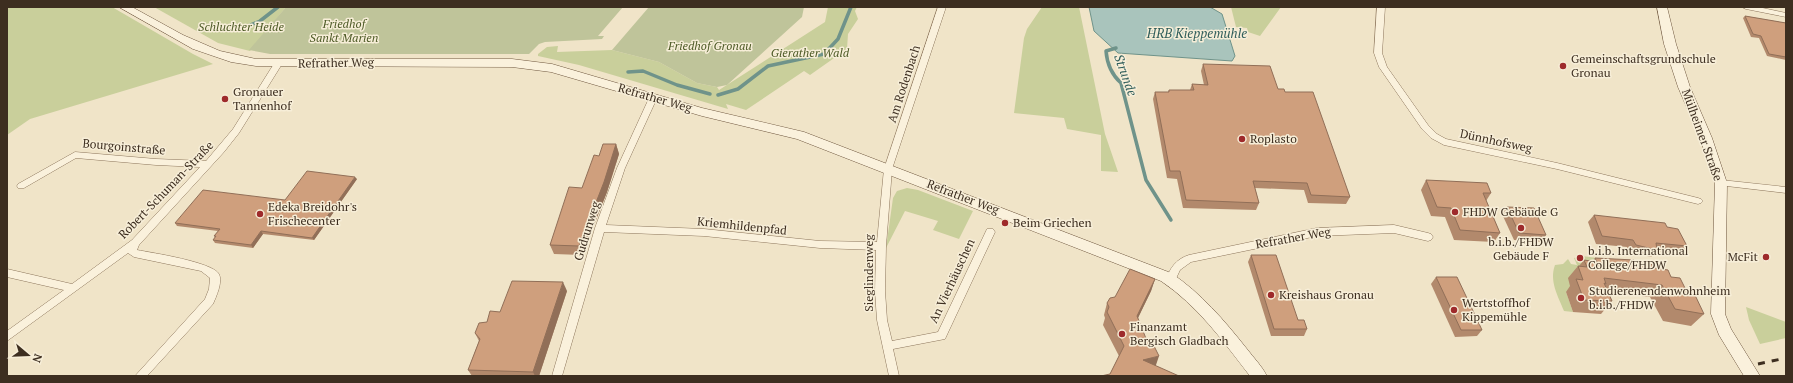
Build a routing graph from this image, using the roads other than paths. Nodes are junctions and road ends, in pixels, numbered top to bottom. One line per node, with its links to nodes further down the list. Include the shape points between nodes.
1 (124, 7): 7 (main road, Refrather Weg, via 215,54 252,63)
2 (942, 7): 10 (street, Am Rodenbach)
3 (1381, 7): 14 (street, Dünnhofsweg, via 1378,53 1383,67 1434,136 1444,142 1565,168)
4 (1662, 7): 11 (main road, Mülheimer Straße, via 1670,44 1684,87)
5 (1746, 7): 6 (street)
6 (1786, 16)
7 (278, 64): 8 (main road, Refrather Weg, via 521,63 552,68); 9 (street, Robert-Schuman-Straße, via 236,131)
8 (653, 98): 10 (main road, Refrather Weg, via 800,135); 15 (street, Gudrunweg, via 621,168)
9 (210, 164): 12 (street, Bourgoinstraße, via 75,155); 18 (street, Robert-Schuman-Straße)
10 (888, 169): 19 (street, Sieglindenweg); 21 (main road, Refrather Weg)
11 (1721, 183): 13 (street); 29 (main road, Mülheimer Straße, via 1718,314 1720,324 1733,349)
12 (21, 186)
13 (1786, 190)
14 (1698, 201)
15 (600, 228): 19 (street, Kriemhildenpfad, via 718,234 787,243); 26 (street, Gudrunweg)
16 (990, 232): 24 (street, An Vierhäuschen, via 941,336)
17 (1428, 237): 21 (street, Refrather Weg, via 1394,229 1303,234 1189,259 1174,270)
18 (135, 243): 22 (street, Robert-Schuman-Straße); 25 (street, via 132,251 134,253 204,268 214,276 215,282 204,308)
19 (881, 246): 24 (street, Sieglindenweg, via 880,290)
20 (7, 273): 22 (street)
21 (1171, 280): 28 (main road, Refrather Weg, via 1189,294 1209,316)
22 (73, 288): 23 (street, Robert-Schuman-Straße)
23 (7, 337)
24 (887, 346): 27 (street, Sieglindenweg)
25 (140, 376)
26 (557, 376)
27 (894, 376)
28 (1258, 376)
29 (1752, 376)

